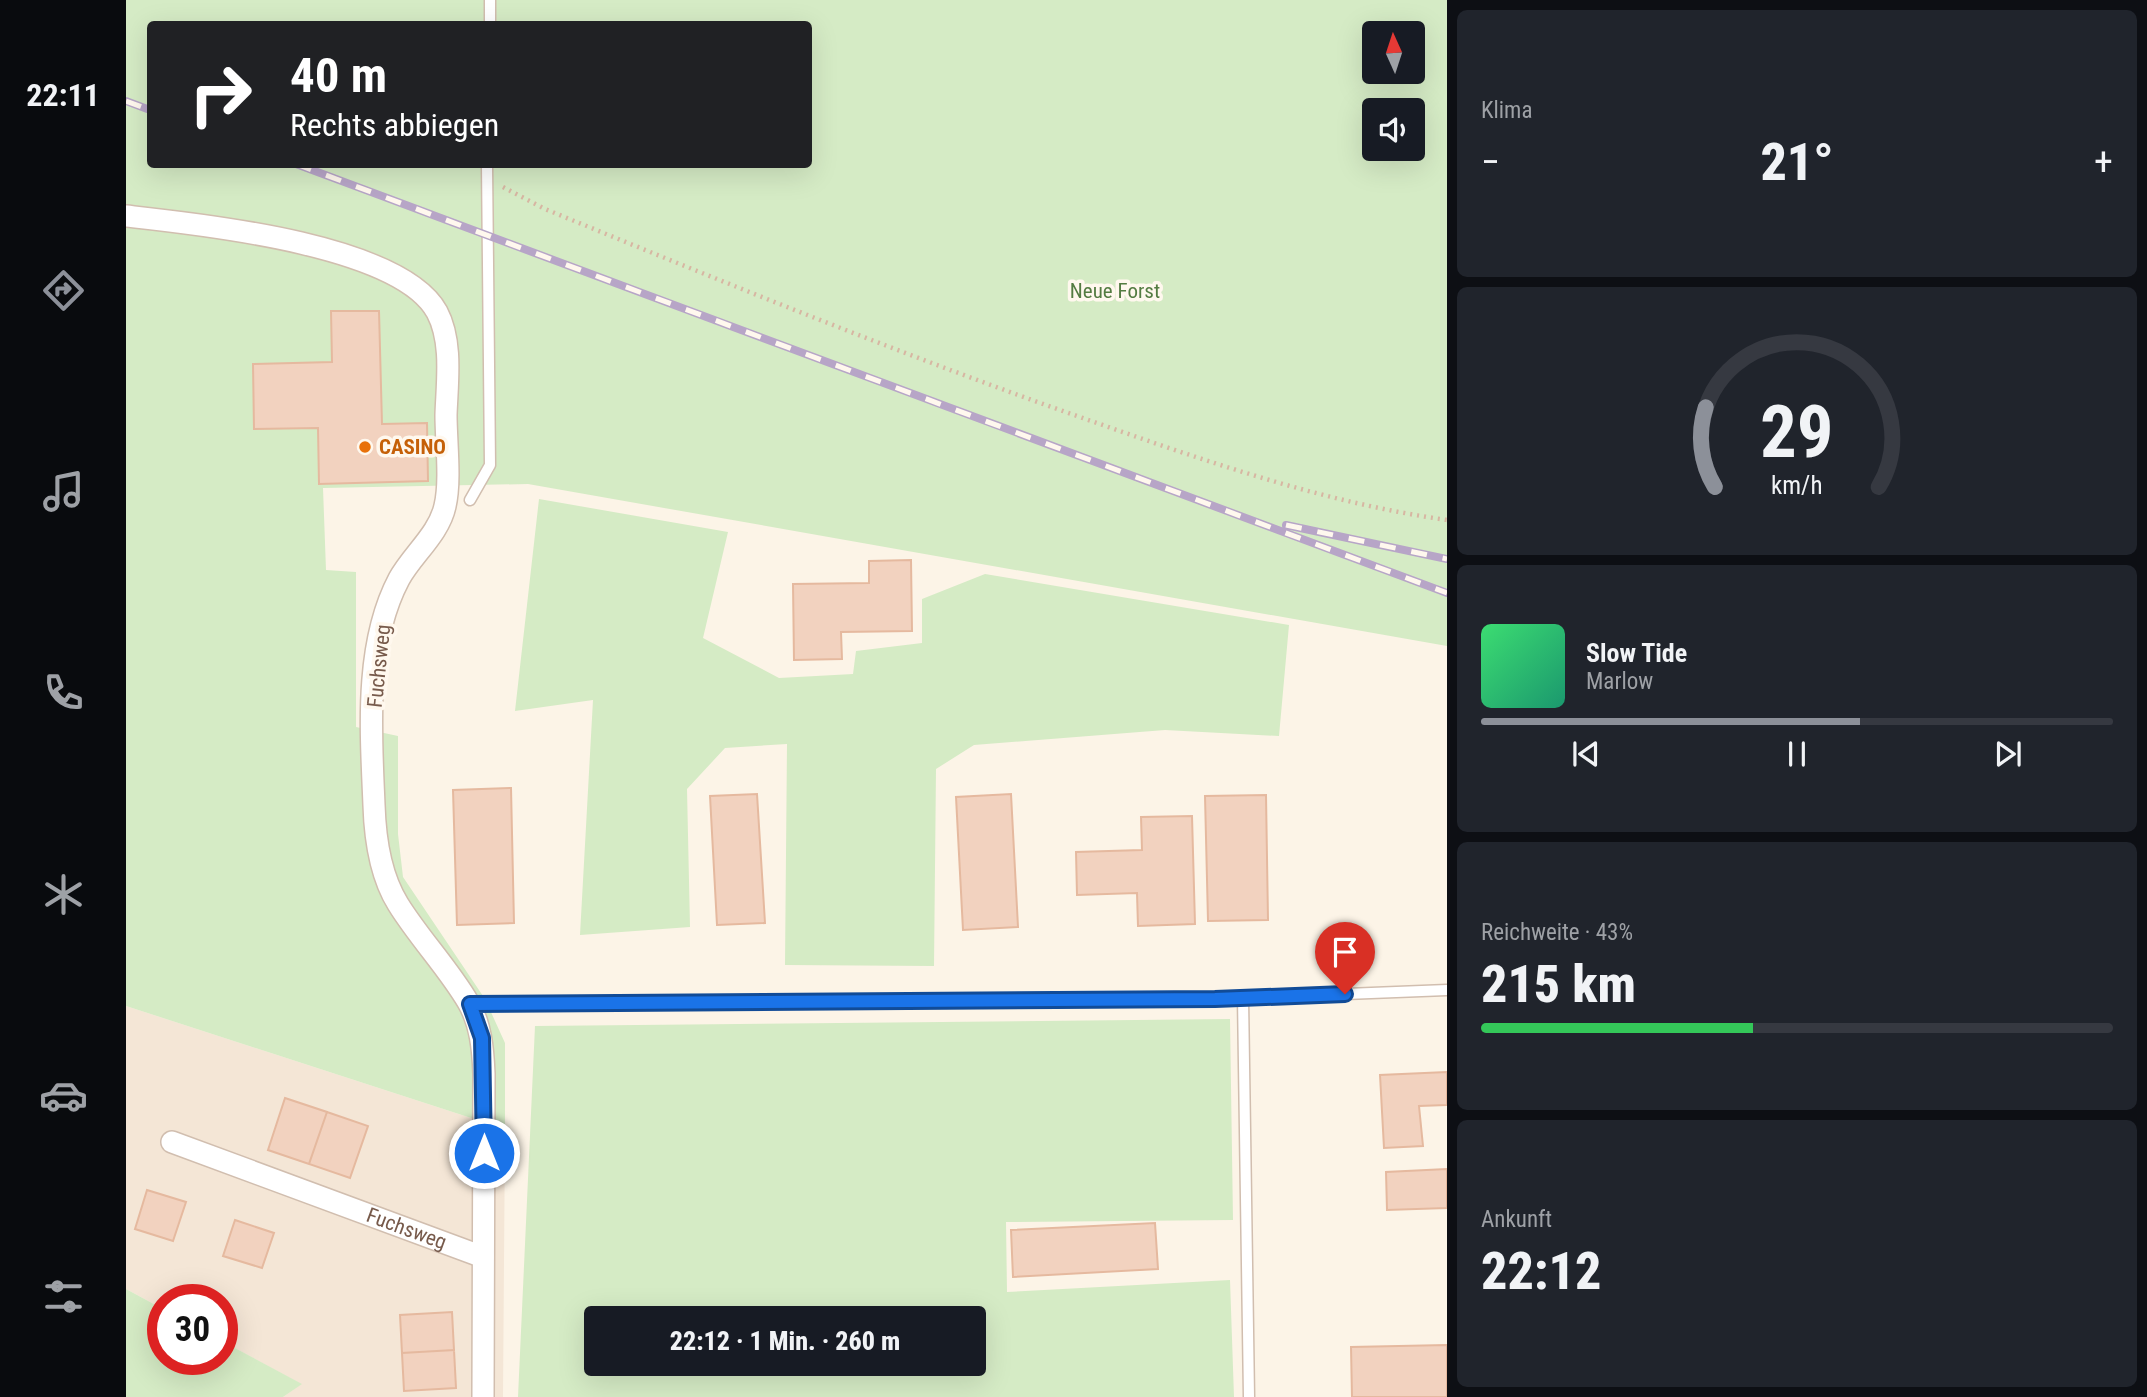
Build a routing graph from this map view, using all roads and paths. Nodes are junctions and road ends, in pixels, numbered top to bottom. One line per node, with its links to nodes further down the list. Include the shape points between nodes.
1 (490, 0): 2 (lane)
2 (490, 21)
3 (487, 168): 4 (lane)
4 (487, 179): 6 (lane, via 490,465); 7 (path, via 545,209 875,343 1069,414 1234,471 1397,513)
5 (126, 216): 10 (street, Fuchsweg, via 219,226 339,254 404,280 436,312 447,356 445,507 428,540 399,578 379,630 373,685 374,806 379,858 397,902)
6 (471, 500)
7 (1447, 520)
8 (1447, 990): 9 (lane)
9 (1243, 998): 10 (lane); 14 (lane)
10 (470, 1004): 12 (street, Fuchsweg, via 482,1038 484,1074)
11 (172, 1142): 12 (street, Fuchsweg)
12 (483, 1257): 13 (street, Fuchsweg)
13 (483, 1397)
14 (1249, 1397)

